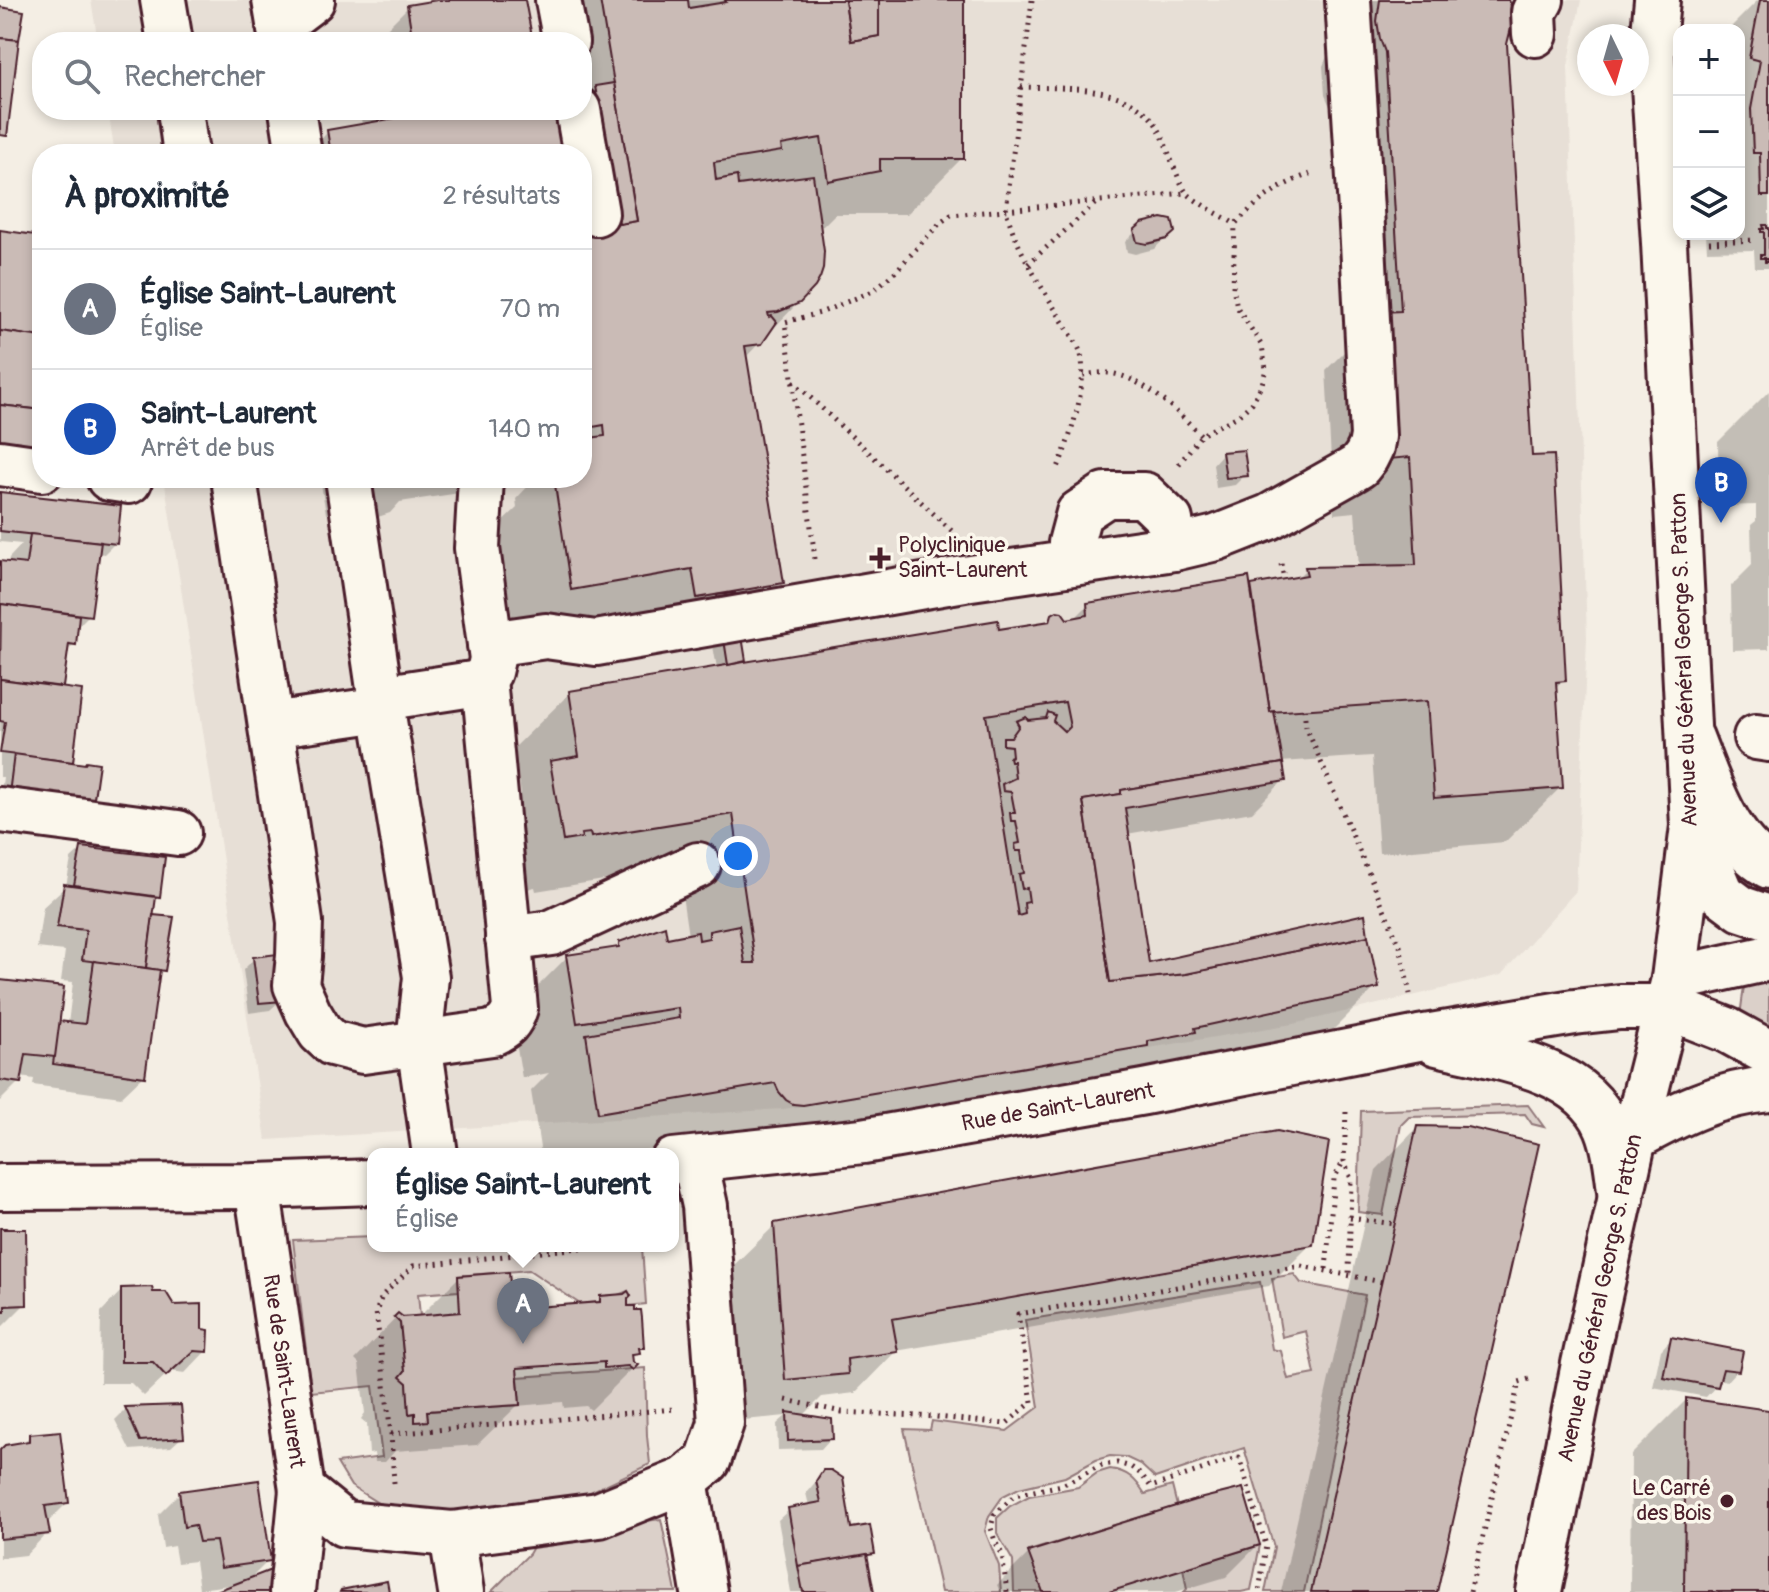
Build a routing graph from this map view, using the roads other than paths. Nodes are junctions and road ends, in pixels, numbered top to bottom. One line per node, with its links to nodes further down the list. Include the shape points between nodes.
1 (163, 0): 5 (street)
2 (558, 0): 6 (street)
3 (1348, 0): 20 (street, via 1371,447 1359,466 1269,517 1225,536)
4 (1657, 0): 25 (street, Avenue du Général George S. Patton, via 1652,54)
5 (168, 32)
6 (564, 32)
7 (181, 120): 10 (street)
8 (294, 120): 11 (street)
9 (580, 120): 12 (street)
10 (185, 144)
11 (297, 144)
12 (584, 144)
13 (592, 190): 14 (street)
14 (596, 213)
15 (0, 463): 16 (street)
16 (32, 468)
17 (235, 488): 24 (street)
18 (349, 488): 23 (street)
19 (480, 488): 22 (street, via 477,548)
20 (1172, 534): 21 (street); 21 (street, via 1144,495 1106,495 1079,513 1071,543)
21 (1073, 562): 22 (street, via 596,643 546,636)
22 (487, 662): 23 (street, via 479,683); 32 (street)
23 (381, 704): 24 (street); 36 (street, via 426,977)
24 (271, 725): 36 (street, via 300,922 295,980 301,1000 332,1043 363,1051)
25 (1688, 731): 27 (street, Avenue du Général George S. Patton); 30 (street, via 1717,802 1745,850)
26 (0, 810): 28 (street)
27 (1693, 826): 31 (street, via 1722,894 1742,909); 34 (street, Avenue du Général George S. Patton)
28 (178, 833)
29 (698, 865): 32 (street, via 551,933)
30 (1769, 866)
31 (1769, 918)
32 (508, 939): 36 (street, via 515,1008 507,1024 492,1033)
33 (1769, 958): 34 (street)
34 (1671, 993): 35 (street, Rue de Saint-Laurent, via 1620,1007); 37 (street); 39 (street, Avenue du Général George S. Patton)
35 (1419, 1038): 41 (street, Rue de Saint-Laurent, via 878,1138); 45 (street, Rue de Saint-Laurent, via 1535,1067 1581,1092 1607,1127)
36 (419, 1043): 40 (street)
37 (1769, 1053)
38 (1769, 1089): 39 (street, via 1677,1114)
39 (1634, 1138): 45 (street, Avenue du Général George S. Patton)
40 (434, 1148)
41 (684, 1161): 46 (street, Rue de Saint-Laurent, via 705,1206 721,1423 708,1461)
42 (367, 1182): 43 (street)
43 (257, 1186): 44 (street); 47 (street, Rue de Saint-Laurent)
44 (0, 1187)
45 (1621, 1201): 52 (street, Avenue du Général George S. Patton)
46 (685, 1480): 48 (street, Rue de Saint-Laurent, via 599,1515); 51 (street)
47 (302, 1490): 48 (street, Rue de Saint-Laurent, via 344,1524); 49 (street)
48 (452, 1534): 50 (street)
49 (292, 1592)
50 (461, 1592)
51 (704, 1592)
52 (1539, 1592)

